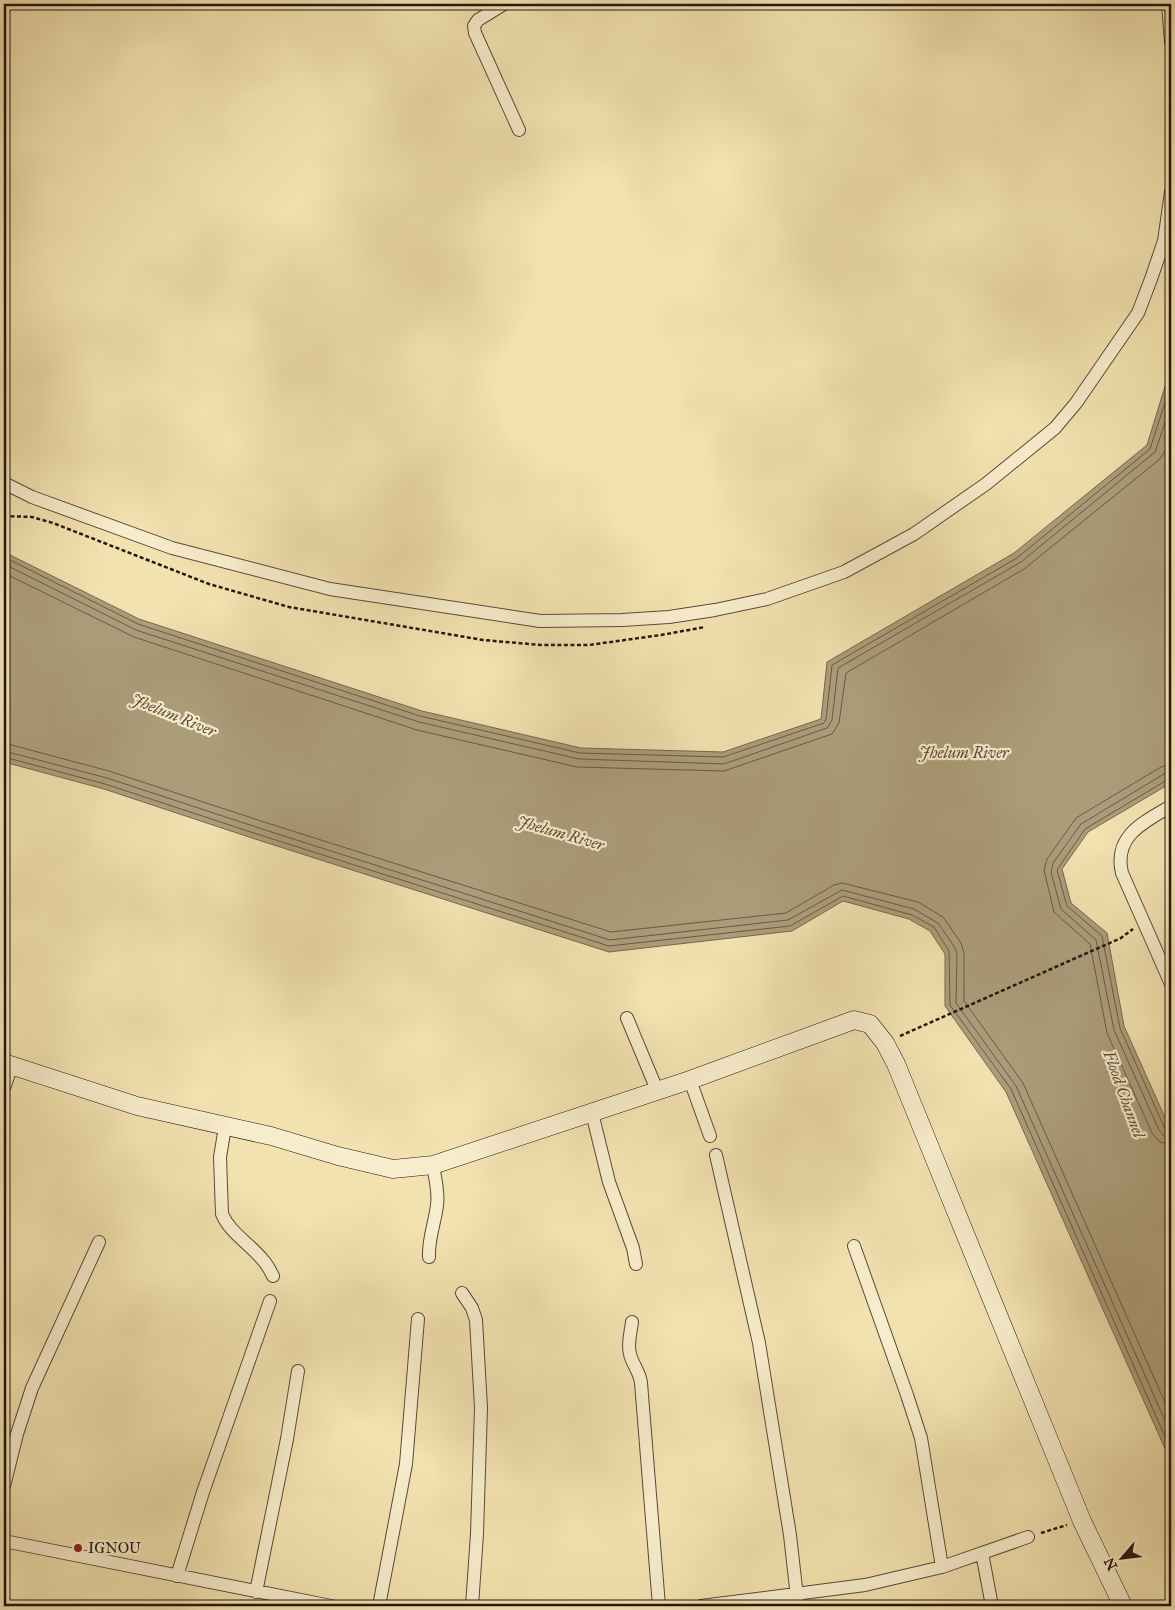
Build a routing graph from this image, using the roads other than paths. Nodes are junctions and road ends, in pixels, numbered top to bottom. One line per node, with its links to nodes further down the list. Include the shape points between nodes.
1 (504, 4): 4 (street, via 478,20 474,33)
2 (1168, 4): 3 (street)
3 (1171, 42)
4 (518, 130)
5 (1171, 192): 6 (street, via 1164,242 1138,313 1055,428 986,484 914,534 844,572 767,599 669,617 540,621 330,589 190,553 32,497)
6 (4, 483)
7 (1171, 806): 8 (street, via 1128,836 1123,843 1120,862)
8 (1171, 984)
9 (627, 1018): 13 (street)
10 (8, 1064): 12 (street); 15 (main road, via 137,1106)
11 (690, 1080): 13 (main road); 16 (street); 44 (main road, via 854,1020 870,1024 896,1064 1082,1521)
12 (4, 1088)
13 (657, 1090): 14 (main road)
14 (592, 1113): 18 (main road); 22 (street, via 609,1182)
15 (225, 1127): 18 (main road, via 393,1169); 23 (street, via 220,1157 222,1214 232,1230 262,1258)
16 (710, 1136)
17 (716, 1155): 36 (street, via 759,1343 790,1535)
18 (433, 1166): 21 (street, via 438,1193)
19 (99, 1242): 29 (street, via 32,1388)
20 (854, 1246): 33 (street, via 921,1438)
21 (429, 1257)
22 (636, 1264)
23 (273, 1276)
24 (462, 1293): 40 (street, via 476,1320 481,1408)
25 (270, 1301): 34 (street)
26 (418, 1319): 39 (street, via 406,1464)
27 (632, 1322): 41 (street, via 628,1346 640,1375)
28 (298, 1371): 35 (street)
29 (4, 1486)
30 (1028, 1537): 32 (street)
31 (4, 1541): 34 (street)
32 (982, 1553): 33 (street); 43 (street)
33 (942, 1566): 36 (street)
34 (176, 1576): 35 (street)
35 (256, 1592): 38 (street)
36 (797, 1600): 37 (street)
37 (726, 1604): 42 (street)
38 (331, 1606)
39 (379, 1606)
40 (472, 1606)
41 (659, 1606)
42 (701, 1606)
43 (992, 1606)
44 (1123, 1606)

